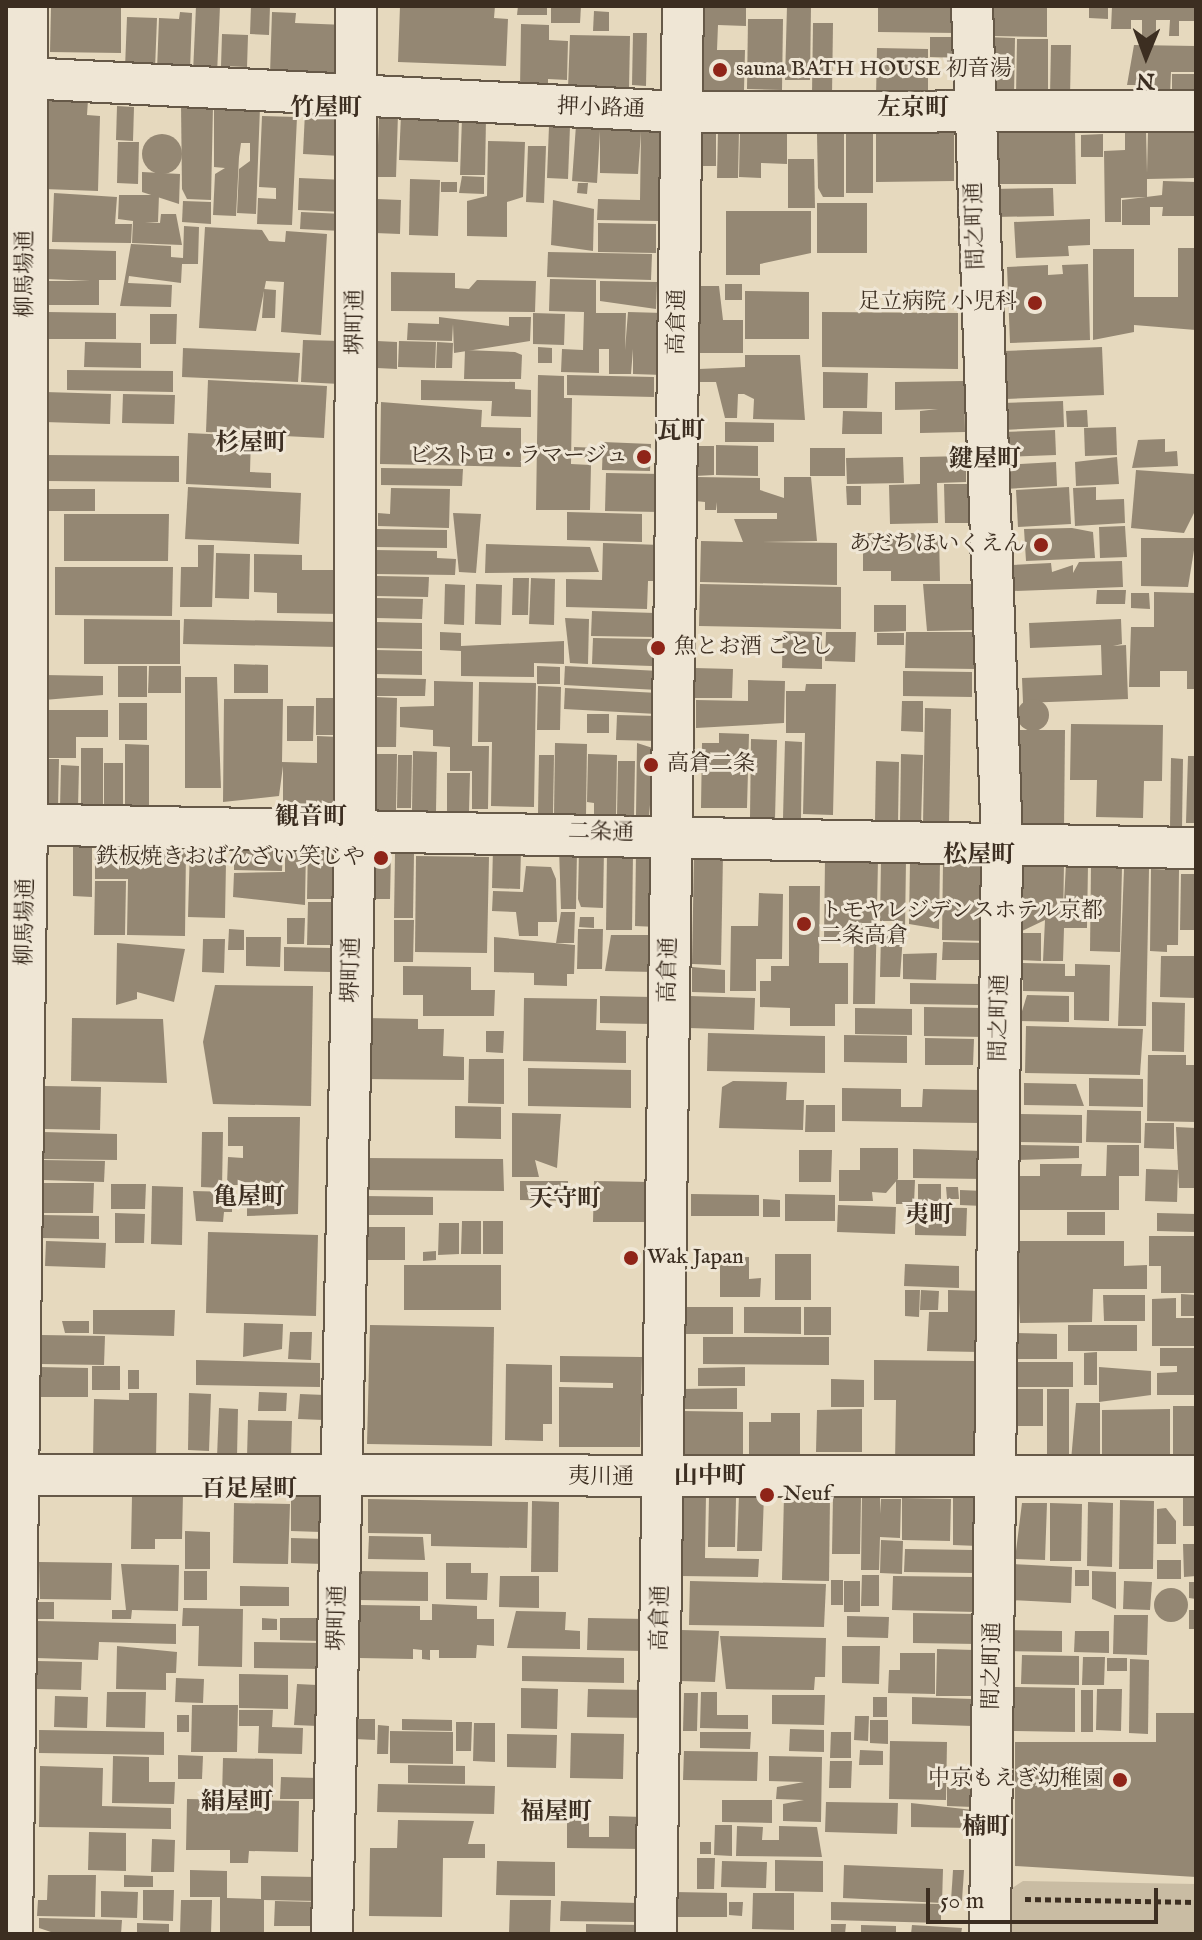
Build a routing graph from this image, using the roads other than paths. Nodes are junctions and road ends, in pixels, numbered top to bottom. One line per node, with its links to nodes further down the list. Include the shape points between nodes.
1 (27, 6): 5 (street, 柳馬場通)
2 (356, 6): 6 (street, 堺町通)
3 (683, 6): 8 (street, 高倉通)
4 (972, 6): 9 (street, 間之町通)
5 (16, 78): 6 (street, 押小路通); 10 (street, 柳馬場通)
6 (356, 100): 8 (street, 押小路通); 11 (street, 堺町通)
7 (1196, 111): 9 (street, 押小路通)
8 (681, 112): 9 (street, 押小路通); 12 (street, 高倉通)
9 (971, 113): 13 (street, 間之町通)
10 (17, 824): 11 (street, 二条通); 15 (street, 柳馬場通)
11 (355, 828): 12 (street, 二条通); 18 (street, 堺町通)
12 (671, 834): 13 (street, 二条通); 19 (street, 高倉通)
13 (1002, 843): 14 (street, 二条通); 16 (street, 間之町通)
14 (1196, 848)
15 (13, 1476): 18 (street, 夷川通); 20 (street, 柳馬場通)
16 (995, 1476): 17 (street, 夷川通); 19 (street, 夷川通); 23 (street, 間之町通)
17 (1196, 1476)
18 (341, 1477): 19 (street, 夷川通); 21 (street, 堺町通)
19 (662, 1478): 22 (street, 高倉通)
20 (12, 1934)
21 (332, 1934)
22 (656, 1934)
23 (990, 1934)

